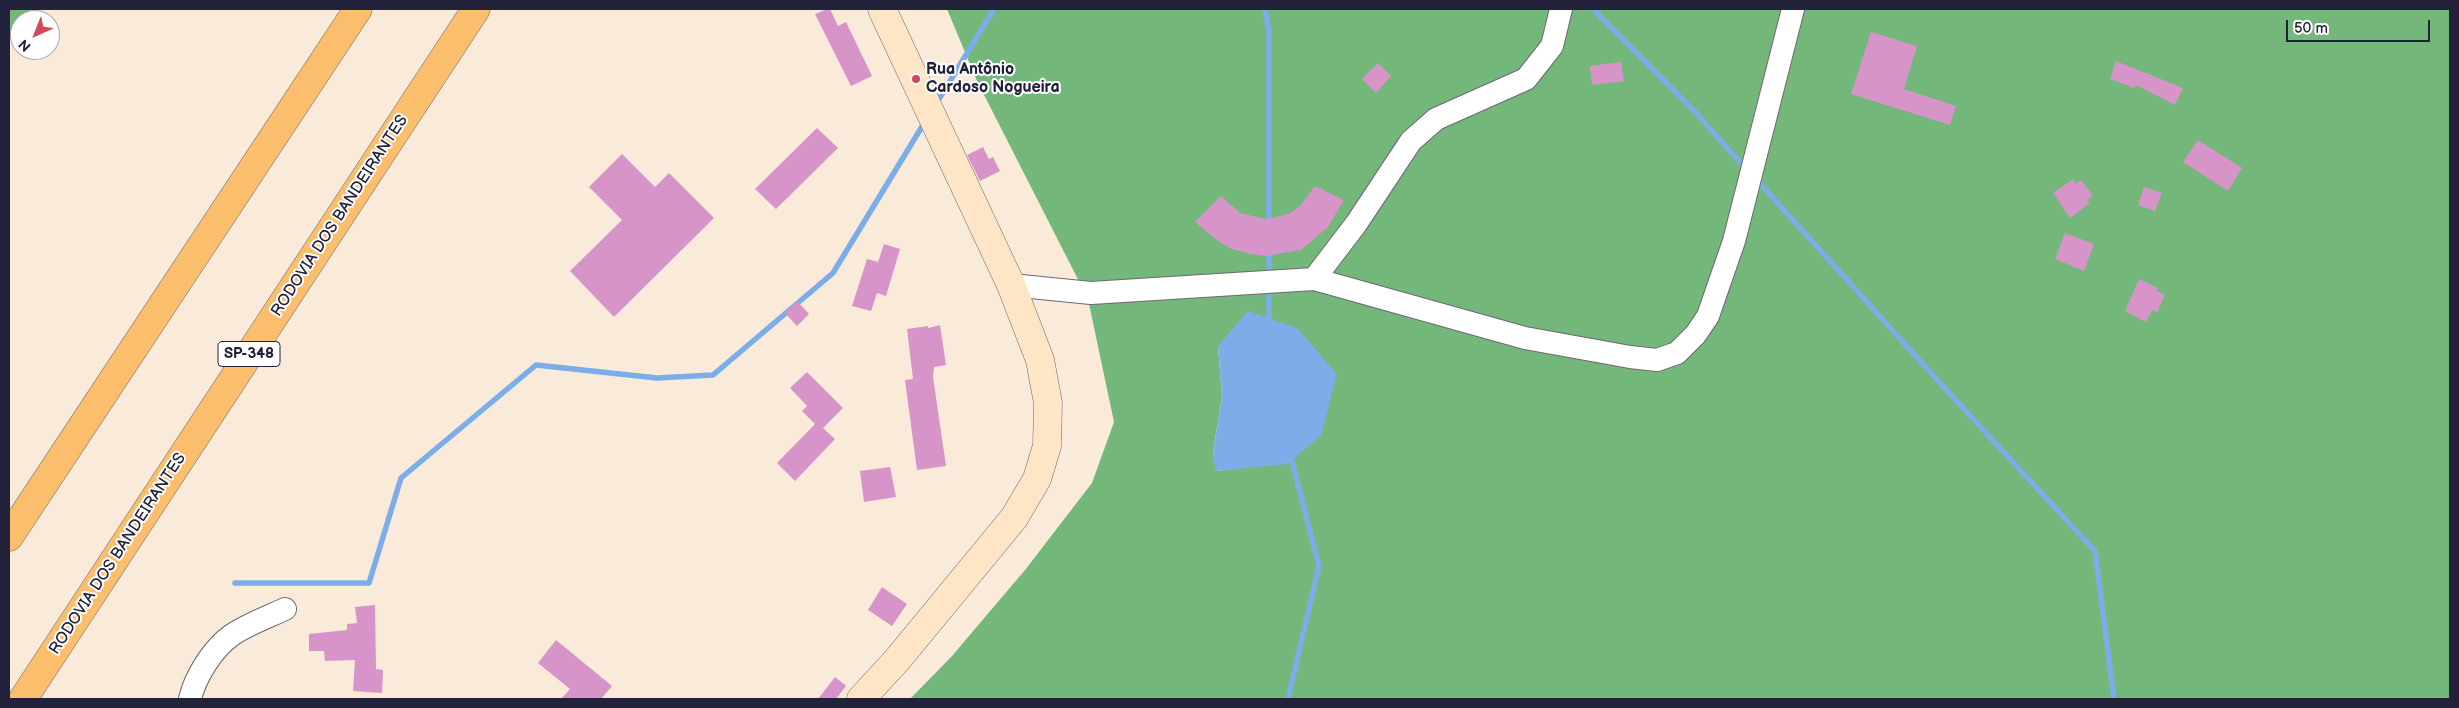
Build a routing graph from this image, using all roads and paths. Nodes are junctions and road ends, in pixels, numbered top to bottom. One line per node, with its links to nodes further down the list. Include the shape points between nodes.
1 (358, 9): 8 (highway)
2 (476, 9): 10 (highway, RODOVIA DOS BANDEIRANTES / SP-348)
3 (882, 9): 7 (main road)
4 (1561, 9): 6 (street, via 1552,46 1531,74 1436,119 1424,128 1411,141 1356,224)
5 (1793, 9): 6 (street, via 1734,242 1708,316 1696,334 1677,352 1657,360 1630,358 1525,338)
6 (1314, 279): 7 (street, via 1091,293)
7 (1011, 285): 12 (main road, via 1040,360 1048,403 1047,446 1036,480 1014,518)
8 (9, 537)
9 (285, 609): 11 (street, via 232,635 214,652)
10 (23, 699)
11 (190, 699)
12 (861, 699)

